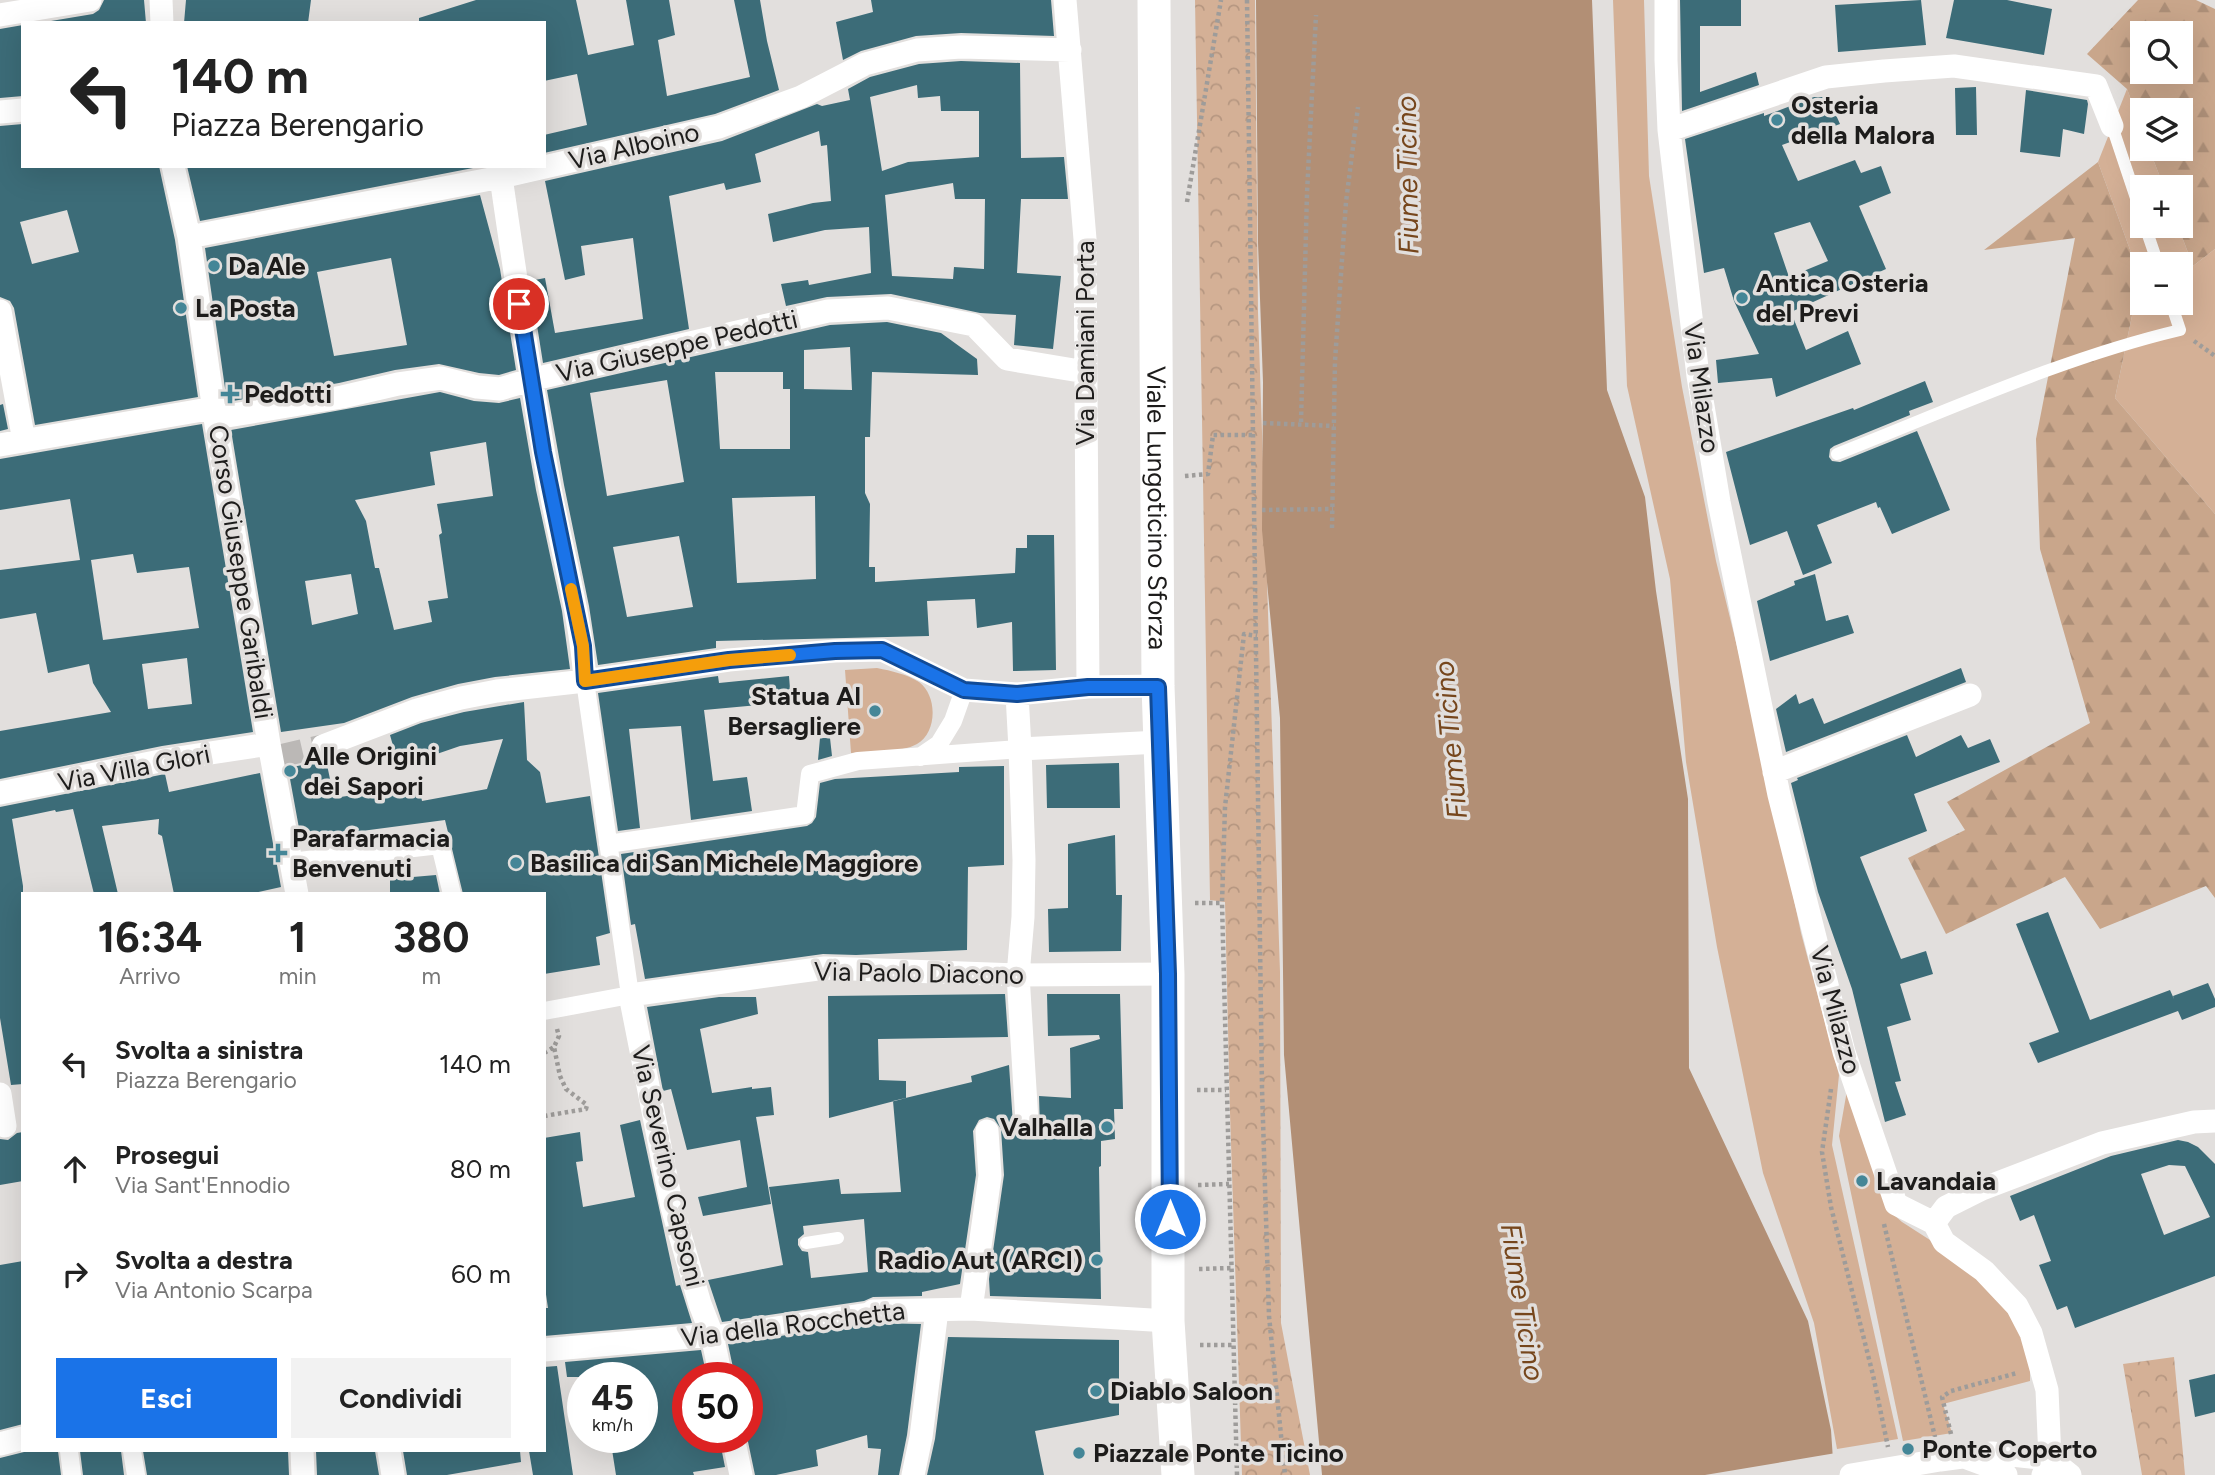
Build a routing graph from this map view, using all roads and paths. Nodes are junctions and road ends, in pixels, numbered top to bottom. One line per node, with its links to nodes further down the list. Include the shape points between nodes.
1 (90, 0): 8 (street)
2 (160, 0): 10 (street)
3 (1065, 0): 11 (street, Via Damiani Porta)
4 (1154, 0): 45 (main road, Viale Lungoticino Sforza)
5 (1221, 0): 22 (path)
6 (1247, 0): 34 (path)
7 (1666, 0): 16 (street, Via Milazzo)
8 (0, 15)
9 (1316, 15): 31 (path)
10 (162, 21)
11 (1070, 50): 17 (street, Via Alboino, via 918,50 864,64 801,97 719,127); 28 (street, Via Damiani Porta, via 1085,239)
12 (1358, 107): 33 (path, via 1346,202)
13 (21, 110): 14 (street)
14 (0, 112)
15 (2112, 126): 16 (street, via 2096,86 1955,66 1826,77); 21 (lane)
16 (1669, 130): 54 (street, Via Milazzo, via 1700,388)
17 (546, 167)
18 (173, 168): 23 (street, Corso Giuseppe Garibaldi)
19 (540, 168): 20 (street, Via Alboino)
20 (501, 177): 23 (street, Via Alboino); 29 (street)
21 (2130, 180)
22 (1187, 202)
23 (189, 237): 30 (street, Corso Giuseppe Garibaldi)
24 (0, 310): 35 (street)
25 (2175, 315): 26 (lane)
26 (2180, 330): 27 (path); 37 (lane, via 2049,371)
27 (2215, 356)
28 (1086, 372): 29 (street, Via Giuseppe Pedotti, via 1007,359 974,326 888,308 828,311); 44 (street, Via Damiani Porta)
29 (530, 380): 30 (street, Via Giuseppe Pedotti, via 500,389 441,378 342,397); 43 (street, via 583,646)
30 (215, 413): 35 (street, Via Giuseppe Pedotti); 52 (street, Corso Giuseppe Garibaldi)
31 (1301, 422)
32 (1263, 423): 33 (path)
33 (1334, 426): 39 (path)
34 (1254, 435): 38 (path, via 1213,435 1208,474); 42 (path)
35 (24, 441): 36 (street, Via Giuseppe Pedotti)
36 (0, 445)
37 (1837, 454)
38 (1184, 476)
39 (1333, 509): 40 (path); 41 (path)
40 (1262, 510)
41 (1332, 528)
42 (1257, 636): 68 (path, via 1244,634 1225,807 1222,903); 112 (path, via 1269,1316)
43 (585, 681): 46 (street, via 729,660 882,650); 50 (street, via 461,698); 56 (street)
44 (1088, 687): 45 (street); 47 (street)
45 (1158, 687): 49 (main road, Viale Lungoticino Sforza)
46 (964, 690): 47 (street); 53 (street, via 939,744)
47 (1017, 694): 51 (street)
48 (1970, 695): 54 (street)
49 (1160, 742): 51 (street); 60 (main road, Viale Lungoticino Sforza)
50 (323, 746)
51 (1020, 750): 53 (street); 61 (street, via 1024,860)
52 (273, 753): 55 (street, Via Villa Glori, via 165,760); 57 (street, Corso Giuseppe Garibaldi)
53 (920, 757): 56 (street, via 858,761 810,774 804,815)
54 (1774, 772): 66 (street, Via Milazzo)
55 (0, 793)
56 (608, 844): 62 (street)
57 (290, 862): 58 (street, Corso Giuseppe Garibaldi); 59 (street, via 440,845)
58 (290, 892)
59 (452, 892)
60 (1168, 974): 61 (street, Via Paolo Diacono); 86 (main road, Viale Lungoticino Sforza)
61 (1018, 975): 62 (street, Via Paolo Diacono, via 825,968); 72 (street)
62 (630, 995): 63 (street); 87 (street, Via Severino Capsoni, via 672,1207)
63 (549, 1010): 64 (path, via 559,1036)
64 (554, 1047): 65 (path); 70 (path, via 566,1089 587,1105 586,1110)
65 (546, 1052)
66 (1844, 1052): 78 (street, Via Milazzo, via 1896,1204); 95 (path, via 1834,1065 1822,1152)
67 (1196, 1090): 68 (path)
68 (1227, 1090): 75 (path)
69 (0, 1094): 73 (street)
70 (546, 1116)
71 (2215, 1121): 78 (street, via 2102,1143 1982,1189 1946,1207)
72 (1027, 1122)
73 (9, 1125)
74 (987, 1131): 83 (street, via 990,1176)
75 (1230, 1184): 76 (path); 81 (path)
76 (1198, 1185)
77 (1881, 1211): 92 (path, via 1936,1438 1951,1437 1942,1397)
78 (1934, 1223): 102 (street, via 1944,1242 1984,1271 2017,1306 2031,1333 2047,1390)
79 (838, 1238): 80 (lane)
80 (806, 1243)
81 (1231, 1268): 82 (path); 89 (path)
82 (1199, 1269)
83 (971, 1309): 84 (street, Via della Rocchetta); 86 (street, Via della Rocchetta)
84 (937, 1310): 85 (street, Via della Rocchetta); 109 (street)
85 (873, 1311): 87 (street, Via della Rocchetta)
86 (1168, 1321): 110 (main road, Viale Lungoticino Sforza)
87 (712, 1335): 90 (street, Via della Rocchetta); 91 (street, Via Severino Capsoni)
88 (1200, 1345): 89 (path)
89 (1234, 1345): 111 (path)
90 (546, 1350)
91 (718, 1362)
92 (2023, 1370)
93 (21, 1439): 94 (street)
94 (0, 1444)
95 (1888, 1450)
96 (69, 1452): 104 (street)
97 (132, 1452): 105 (street)
98 (302, 1452): 106 (street)
99 (389, 1452): 107 (street)
100 (736, 1453): 108 (street)
101 (1962, 1456): 102 (street, via 1992,1453); 103 (street); 113 (street)
102 (2046, 1467): 103 (street); 114 (street)
103 (2000, 1471)
104 (72, 1475)
105 (136, 1475)
106 (303, 1475)
107 (393, 1475)
108 (741, 1475)
109 (913, 1475)
110 (1178, 1475)
111 (1237, 1475)
112 (1285, 1475)
113 (1851, 1475)
114 (2070, 1475)

